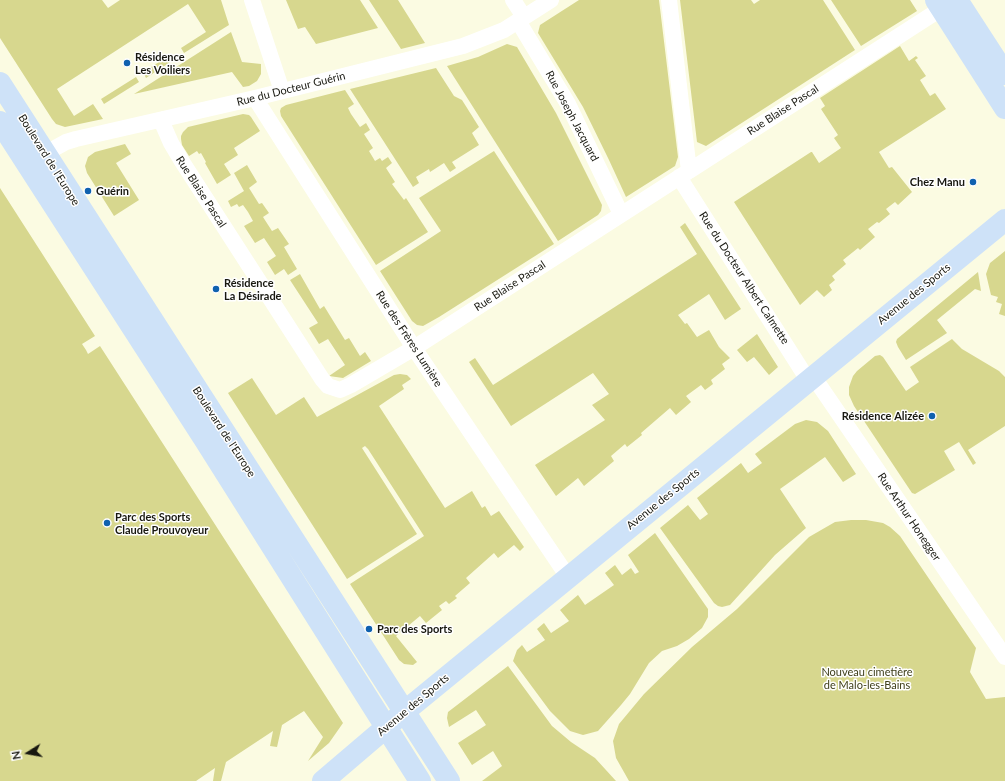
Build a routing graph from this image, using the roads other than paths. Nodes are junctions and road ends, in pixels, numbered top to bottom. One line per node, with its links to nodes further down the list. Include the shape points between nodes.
1 (252, 0): 9 (street)
2 (513, 0): 6 (street, Rue Joseph Jacquard)
3 (551, 0): 6 (street, Rue du Docteur Guérin)
4 (669, 0): 15 (street, Rue du Docteur Albert Calmette)
5 (947, 2): 7 (street); 11 (street); 15 (street, Rue Blaise Pascal)
6 (521, 19): 9 (street, Rue du Docteur Guérin, via 495,34 463,46); 16 (street, Rue Joseph Jacquard, via 568,104)
7 (1005, 74)
8 (0, 84): 14 (street, Boulevard de l'Europe)
9 (282, 91): 10 (street, Rue du Docteur Guérin)
10 (255, 98): 12 (street, Rue du Docteur Guérin); 18 (street, Rue des Frères Lumière)
11 (1005, 108)
12 (163, 119): 14 (street, Rue du Docteur Guérin, via 66,142); 18 (street, Rue Blaise Pascal, via 171,143 181,160 328,386 340,390 348,388)
13 (0, 122): 14 (street, Boulevard de l'Europe)
14 (36, 159): 22 (street, Boulevard de l'Europe); 23 (street, Boulevard de l'Europe, via 205,440)
15 (684, 174): 16 (street, Rue Blaise Pascal); 19 (street, Rue du Docteur Albert Calmette)
16 (621, 214): 18 (street, Rue Blaise Pascal)
17 (1005, 220): 19 (street, Avenue des Sports)
18 (414, 348): 20 (street, Rue des Frères Lumière)
19 (811, 378): 20 (street, Avenue des Sports); 21 (street, Rue Arthur Honegger)
20 (568, 577): 22 (street, Avenue des Sports)
21 (1005, 657)
22 (404, 712): 23 (street, Avenue des Sports); 26 (street, Boulevard de l'Europe)
23 (386, 727): 24 (street, Avenue des Sports); 25 (street, Boulevard de l'Europe)
24 (323, 781)
25 (420, 781)
26 (449, 781)

